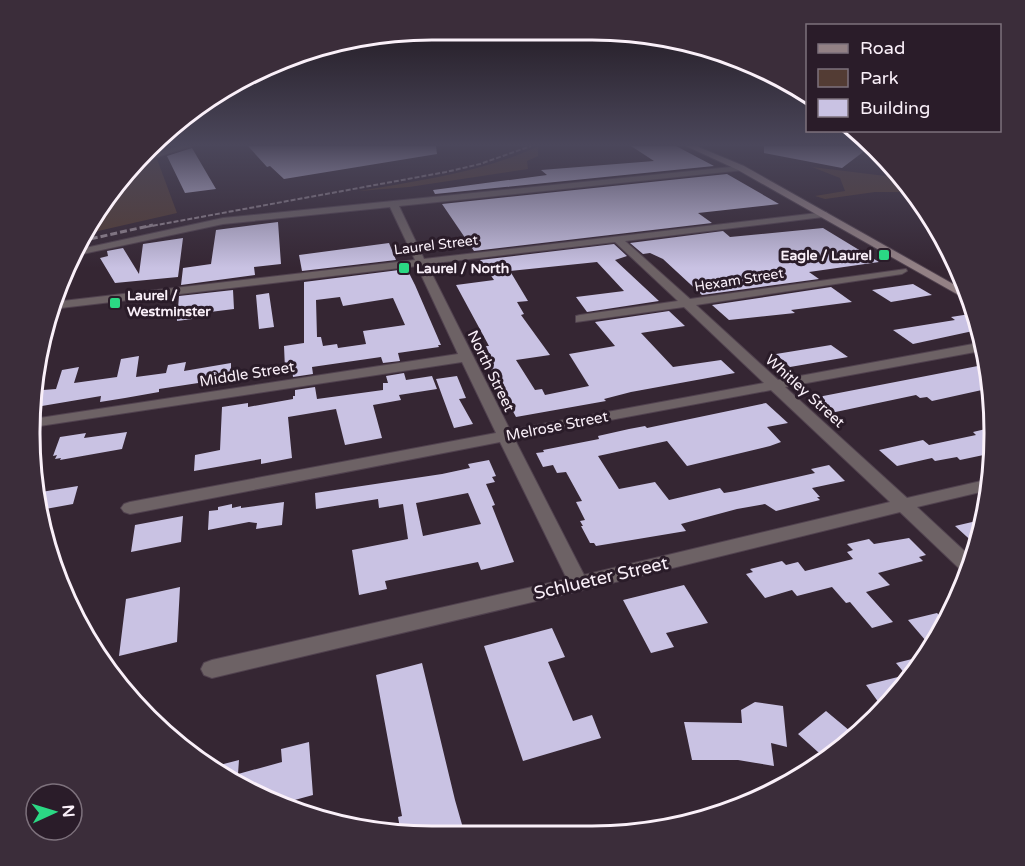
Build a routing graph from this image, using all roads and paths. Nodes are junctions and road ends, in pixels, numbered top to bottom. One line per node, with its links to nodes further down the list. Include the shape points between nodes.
1 (558, 186): 3 (street)
2 (774, 186): 4 (main road)
3 (393, 203): 6 (street, via 223,221); 7 (street, North Street)
4 (823, 214): 5 (street, Laurel Street); 9 (main road)
5 (617, 238): 7 (street, Laurel Street); 10 (street, Whitley Street)
6 (86, 251)
7 (421, 261): 11 (street, Laurel Street); 14 (street, North Street)
8 (902, 271): 10 (street, Hexam Street)
9 (959, 292)
10 (685, 303): 12 (street, Hexam Street); 15 (street, Whitley Street)
11 (62, 305)
12 (580, 319)
13 (975, 348): 15 (street, Melrose Street)
14 (466, 357): 16 (street, Middle Street); 17 (street, North Street)
15 (773, 385): 17 (street, Melrose Street); 19 (street, Whitley Street)
16 (40, 422)
17 (505, 436): 20 (street, Melrose Street); 22 (street, North Street)
18 (981, 486): 19 (street, Schlueter Street)
19 (904, 505): 21 (street, Whitley Street); 22 (street, Schlueter Street)
20 (130, 508)
21 (963, 561)
22 (579, 584): 23 (street, Schlueter Street)
23 (212, 669)

